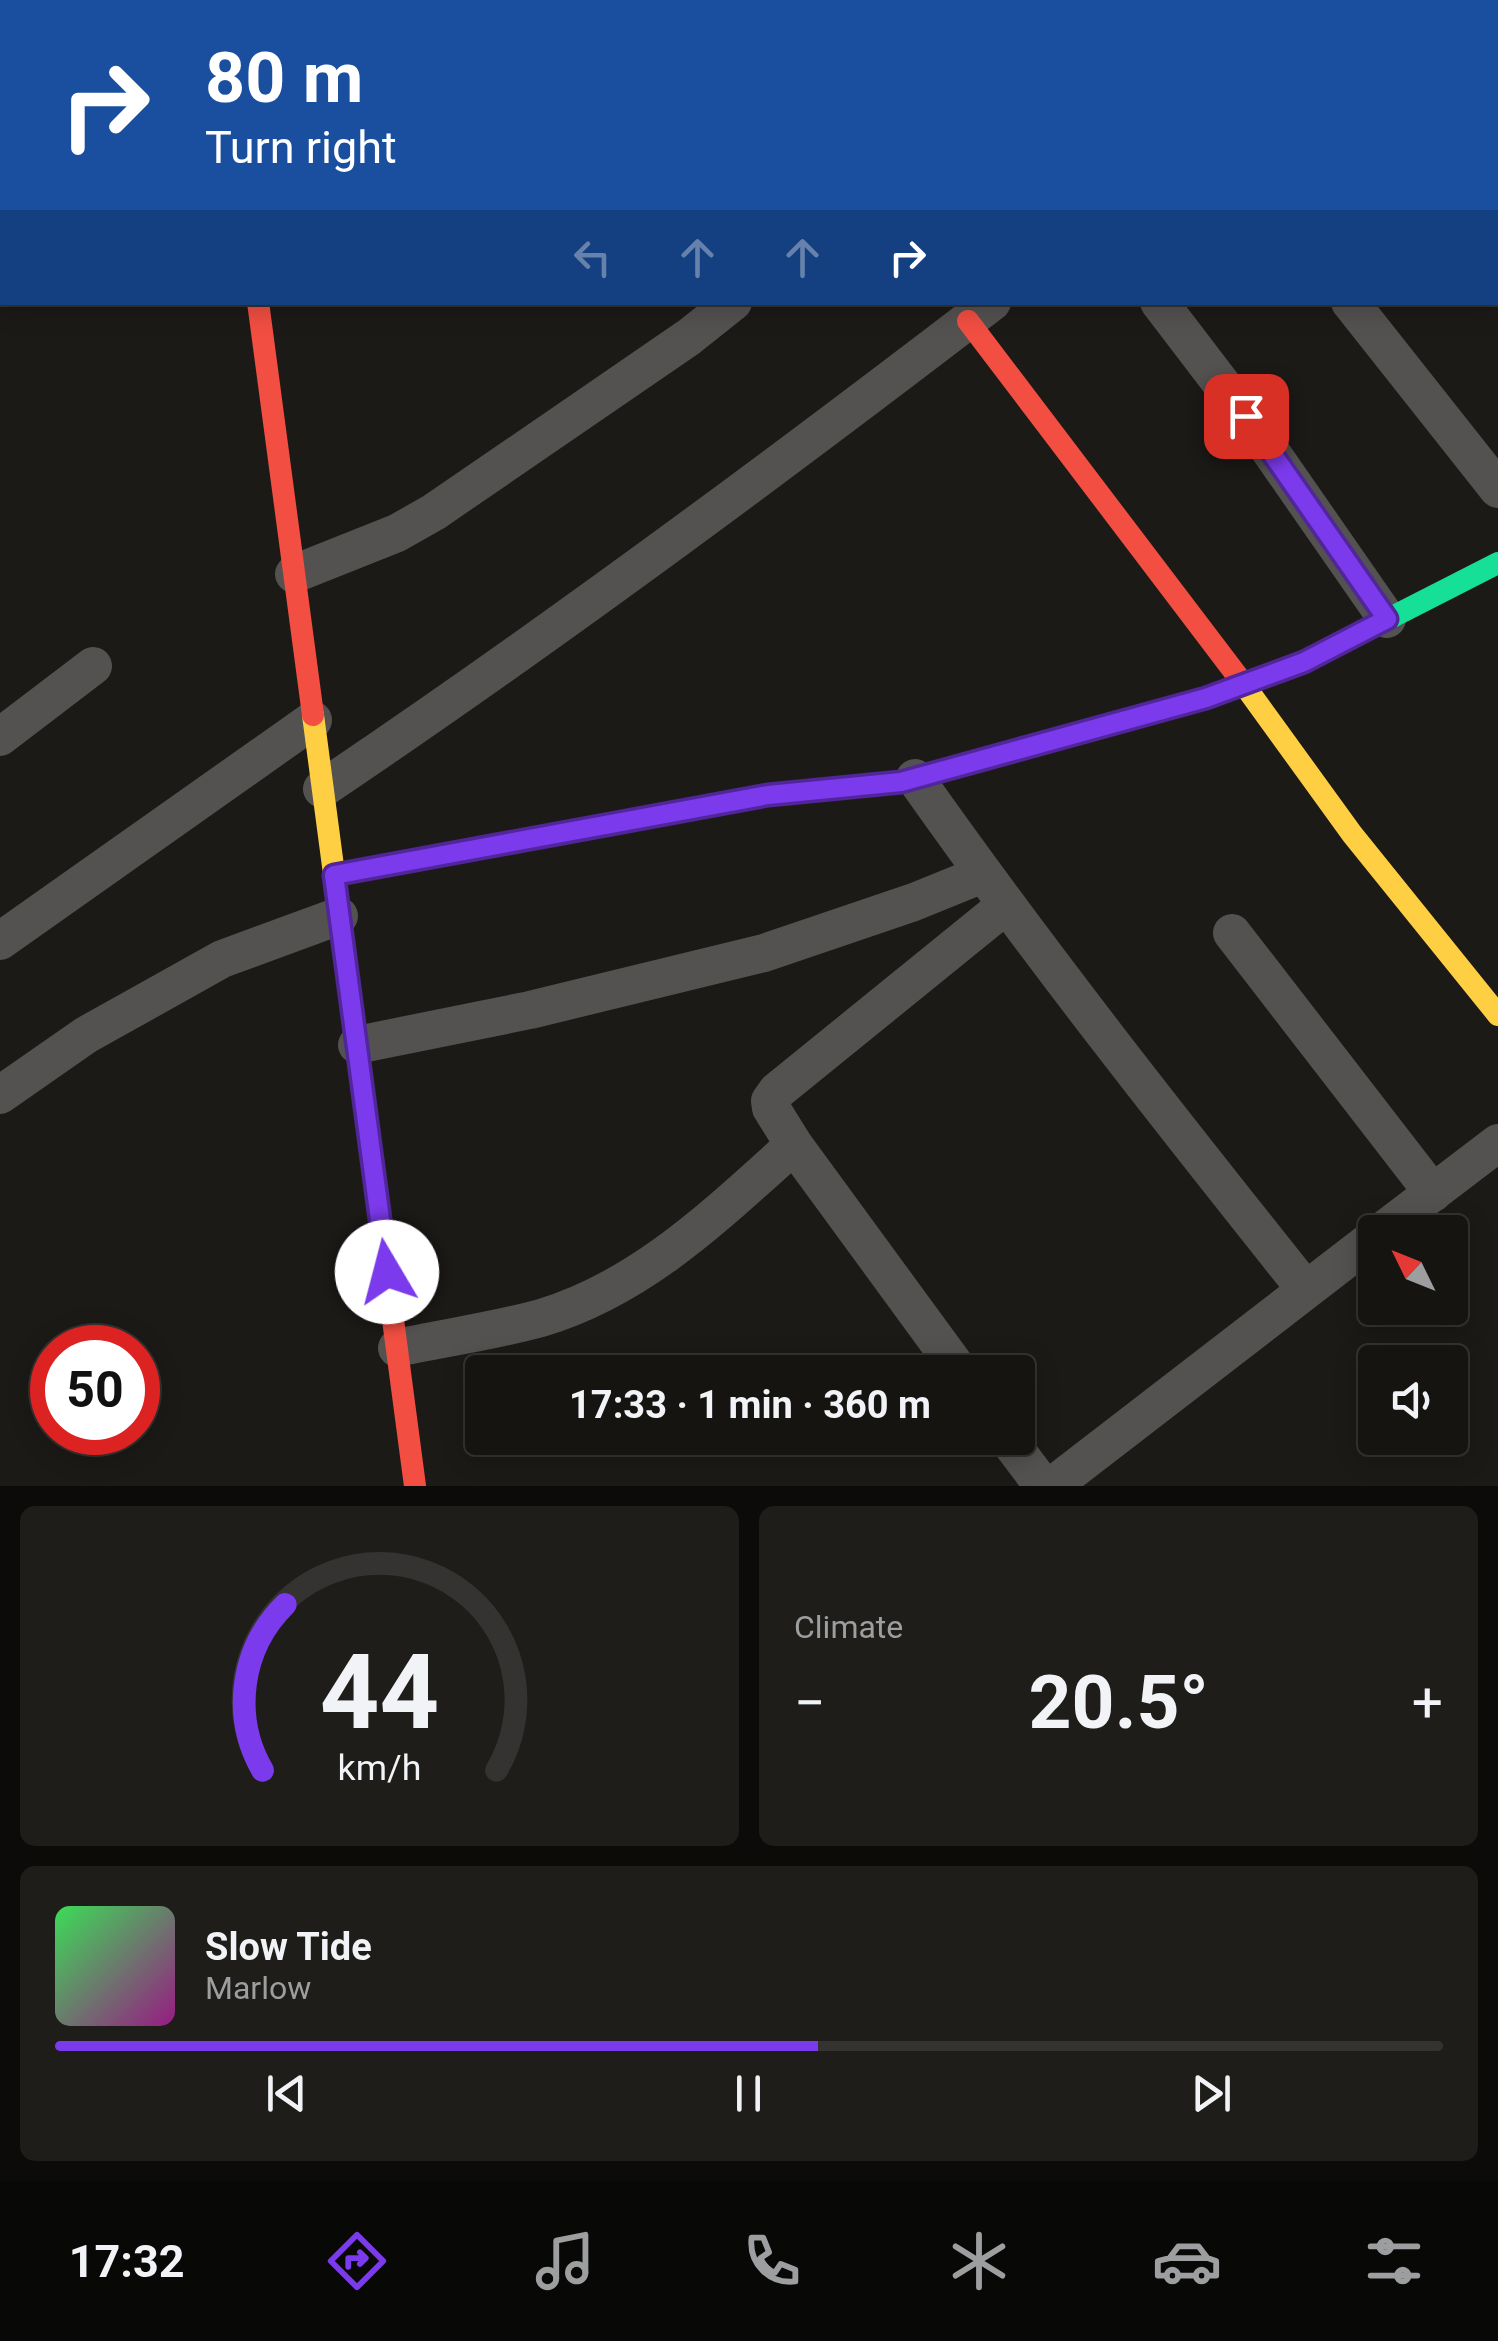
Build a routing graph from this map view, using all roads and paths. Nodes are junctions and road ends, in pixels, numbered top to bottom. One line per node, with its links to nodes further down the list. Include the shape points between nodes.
1 (258, 305): 8 (street)
2 (729, 305): 8 (street, via 434,512)
3 (1160, 305): 9 (street)
4 (1352, 305): 6 (street)
5 (980, 312): 11 (street); 15 (street, via 506,664)
6 (1498, 489)
7 (1498, 563): 9 (street)
8 (294, 574): 12 (street)
9 (1387, 619): 11 (street, via 1304,662)
10 (93, 666): 13 (street)
11 (1243, 684): 14 (street); 22 (street, via 1352,834)
12 (314, 720): 15 (street); 21 (street)
13 (0, 737)
14 (915, 778): 16 (street); 17 (street, via 768,795)
15 (322, 789): 17 (street)
16 (982, 874): 18 (street); 23 (street, via 764,953)
17 (334, 875): 19 (street)
18 (1006, 906): 26 (street, via 776,1091 771,1108); 30 (street)
19 (339, 916): 23 (street); 24 (street, via 222,958 86,1035)
20 (1232, 933): 27 (street)
21 (0, 941)
22 (1498, 1015)
23 (357, 1045): 31 (street)
24 (0, 1095)
25 (1498, 1143): 27 (street)
26 (794, 1146): 31 (street, via 700,1229 598,1295 541,1317); 32 (street)
27 (1433, 1193): 28 (street)
28 (1404, 1215)
29 (1358, 1250): 30 (street)
30 (1306, 1290): 36 (street)
31 (397, 1348): 34 (street)
32 (948, 1355)
33 (1020, 1455): 35 (street)
34 (416, 1486)
35 (1043, 1486)
36 (1052, 1486)

